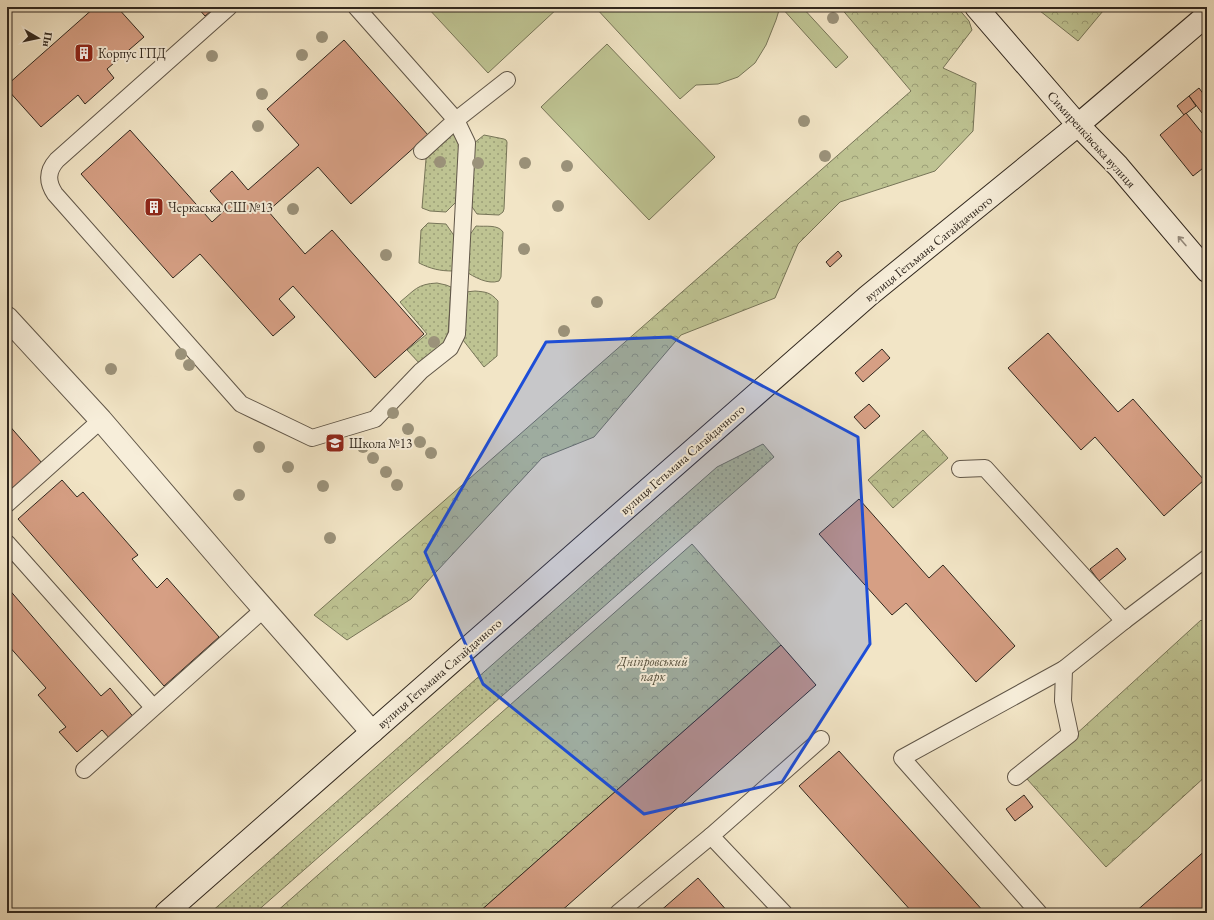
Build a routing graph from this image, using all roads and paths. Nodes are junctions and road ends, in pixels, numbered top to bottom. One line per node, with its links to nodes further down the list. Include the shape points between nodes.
1 (229, 7): 6 (lane, via 57,160 49,173 49,180 55,194 241,404 312,438 375,420 421,372 450,348 457,334 467,143)
2 (356, 7): 6 (lane)
3 (976, 7): 7 (main road, Симиренківська вулиця)
4 (1207, 15): 7 (main road, вулиця Гетьмана Сагайдачного)
5 (507, 80): 6 (lane)
6 (456, 120): 8 (lane)
7 (1078, 125): 9 (main road, Симиренківська вулиця, one-way to 7, via 1118,166); 20 (main road, вулиця Гетьмана Сагайдачного, via 868,296)
8 (422, 151)
9 (1207, 271)
10 (7, 318): 11 (main road)
11 (101, 420): 13 (lane); 16 (main road)
12 (960, 469): 17 (lane, via 985,468)
13 (7, 504)
14 (7, 543): 19 (lane)
15 (1207, 558): 17 (lane)
16 (264, 609): 19 (lane); 20 (main road)
17 (1124, 621): 18 (lane)
18 (1064, 669): 23 (lane, via 1063,701 1070,734); 28 (lane, via 902,758)
19 (154, 707): 22 (lane)
20 (372, 732): 25 (main road, вулиця Гетьмана Сагайдачного)
21 (821, 738): 24 (lane)
22 (84, 770)
23 (1016, 777)
24 (711, 836): 26 (lane); 27 (lane)
25 (166, 913)
26 (618, 913)
27 (784, 913)
28 (1039, 913)

